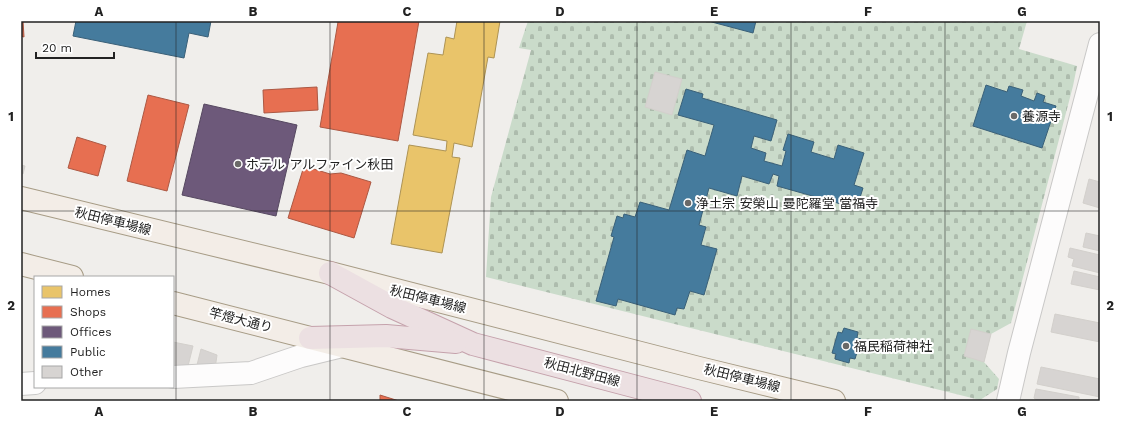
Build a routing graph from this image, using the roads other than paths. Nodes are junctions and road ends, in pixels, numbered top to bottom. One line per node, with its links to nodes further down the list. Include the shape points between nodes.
1 (1100, 44): 16 (street)
2 (21, 198): 4 (main road, 秋田停車場線)
3 (21, 264): 5 (main road)
4 (330, 273): 8 (highway, via 392,307); 15 (main road, 秋田停車場線)
5 (68, 276)
6 (174, 302): 7 (main road, 竿燈大通り)
7 (310, 338): 8 (highway, via 386,336); 9 (main road)
8 (473, 344): 14 (highway, 秋田北野田線)
9 (342, 346): 10 (street, via 301,356 252,373); 13 (main road)
10 (174, 377)
11 (34, 383): 12 (street)
12 (21, 384)
13 (557, 401)
14 (690, 401)
15 (834, 401)
16 (1008, 401)

